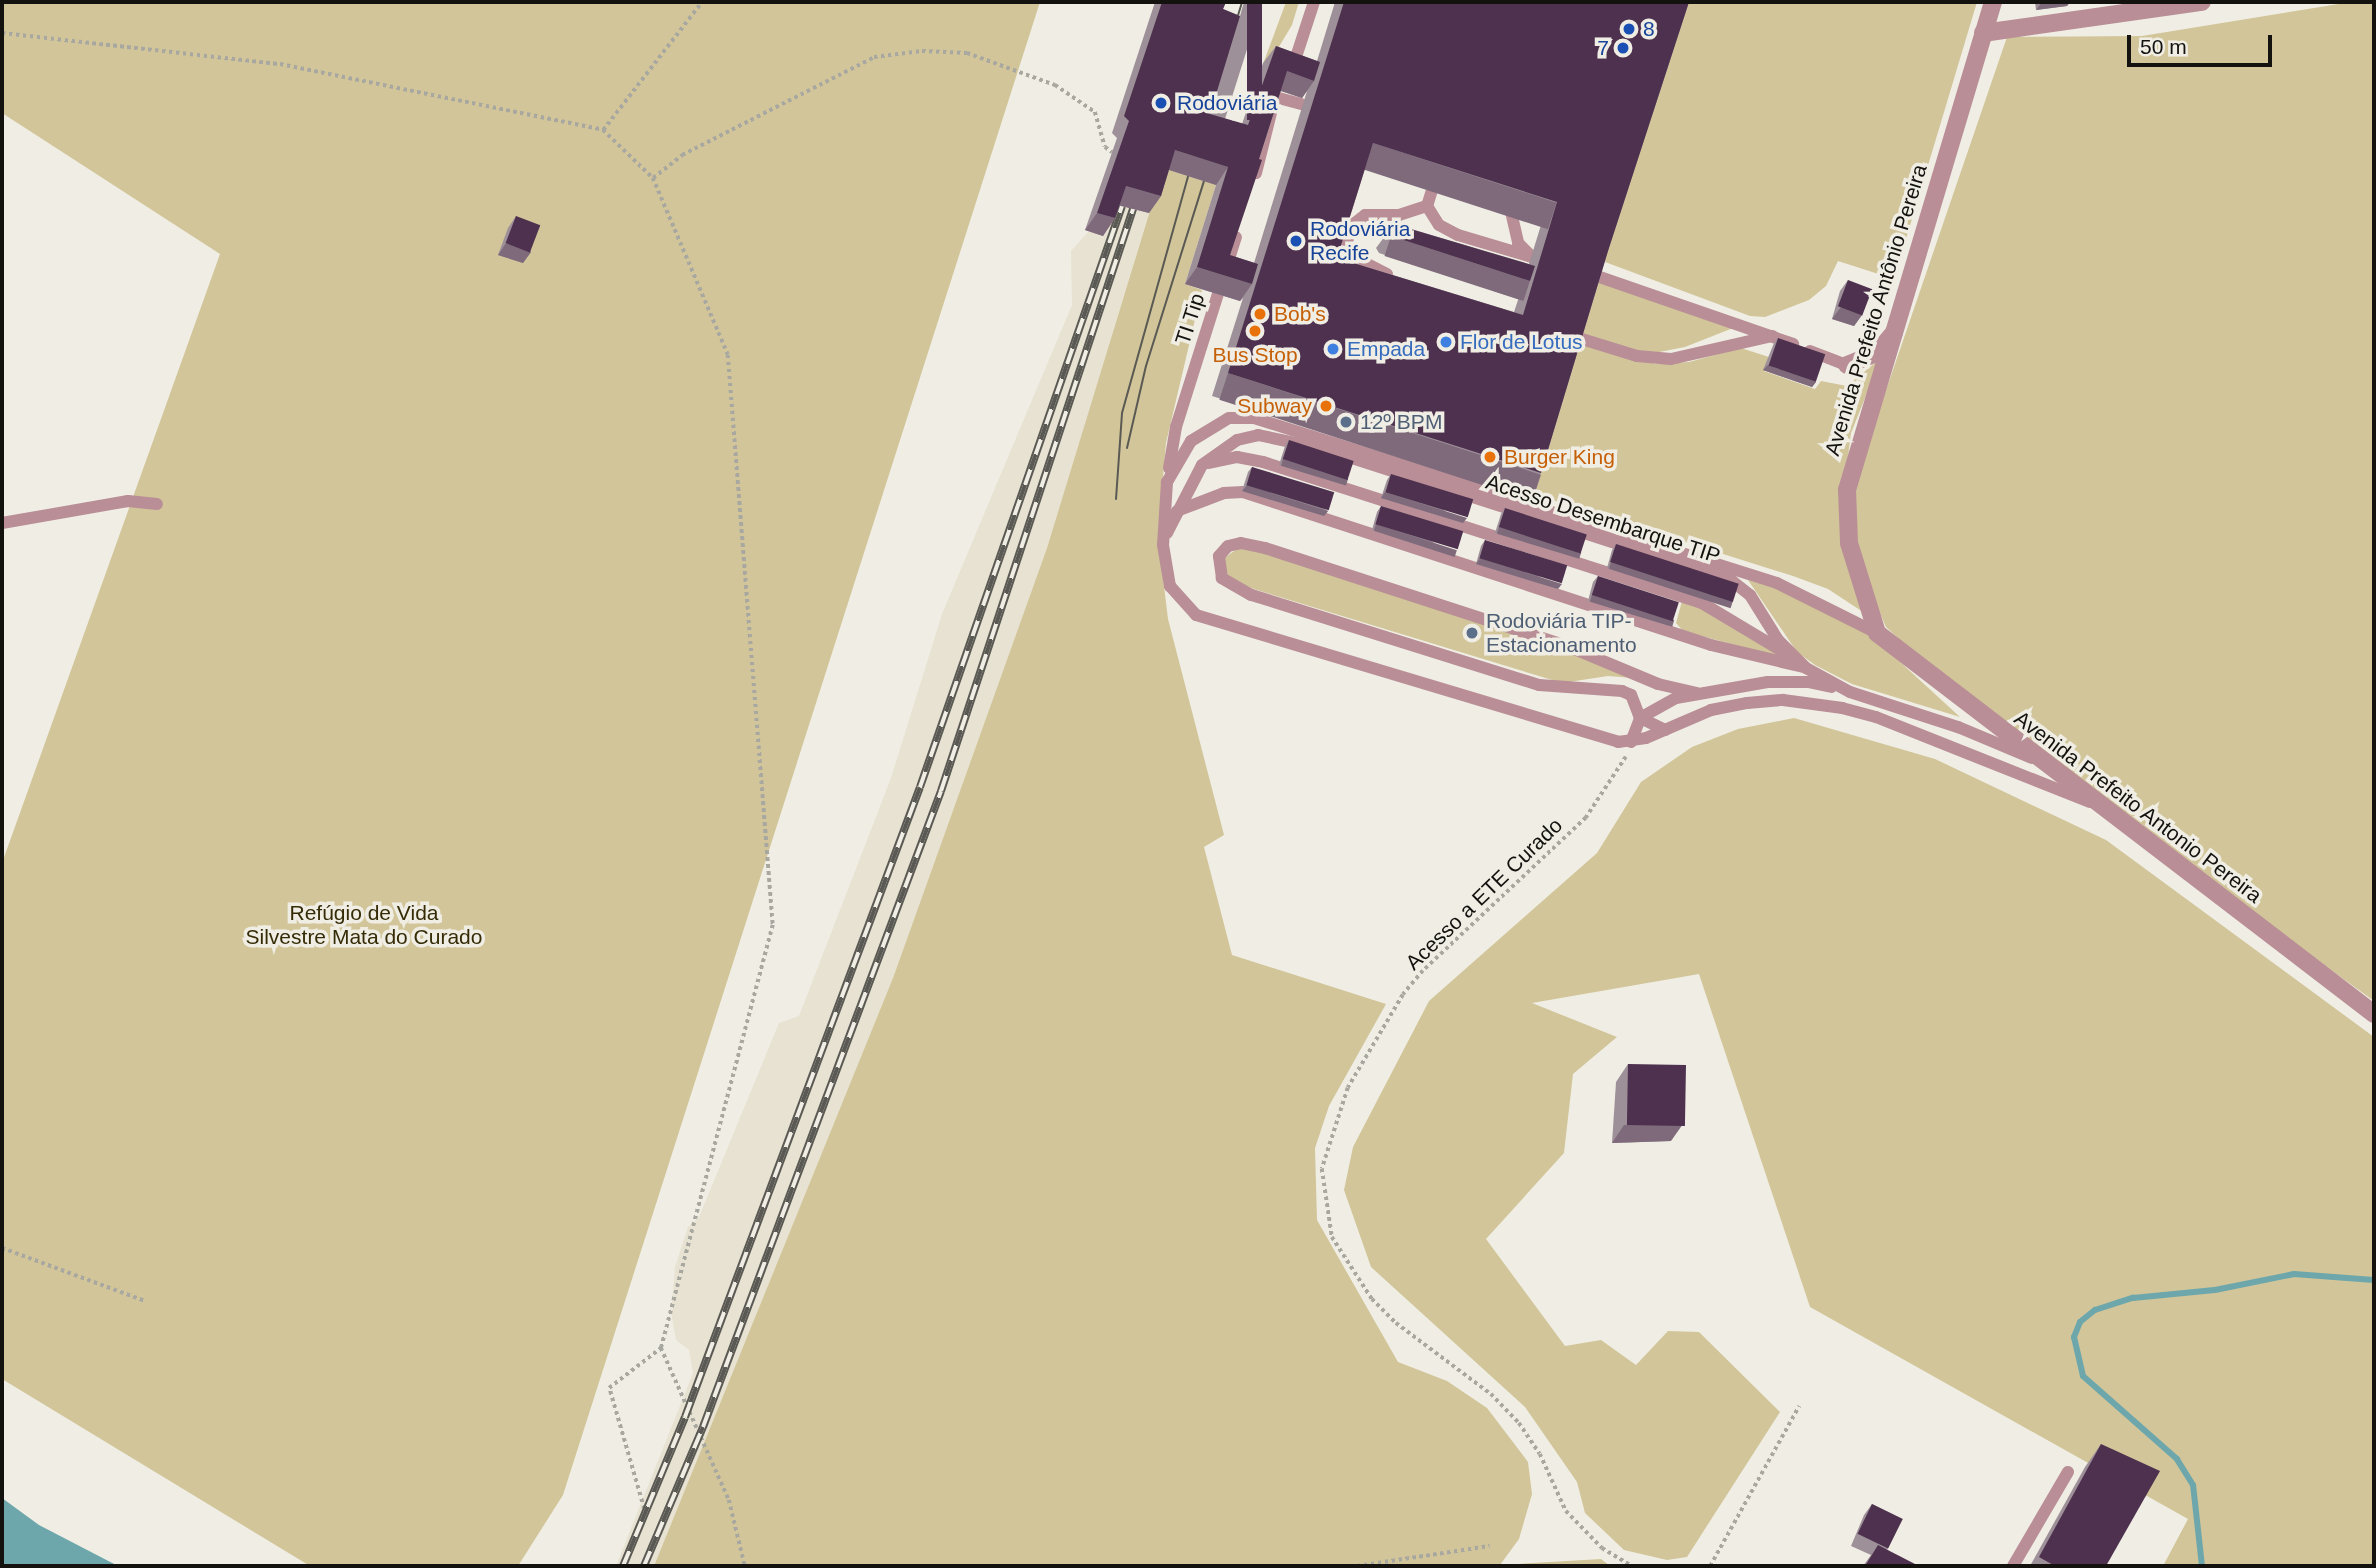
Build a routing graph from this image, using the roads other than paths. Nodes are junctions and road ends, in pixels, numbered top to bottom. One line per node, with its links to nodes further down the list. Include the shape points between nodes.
1 (1314, 2): 5 (lane, via 1297,54 1277,81)
2 (1993, 2): 4 (street, Avenida Prefeito Antônio Pereira)
3 (2202, 2): 4 (street)
4 (1983, 33): 14 (street, Avenida Prefeito Antônio Pereira)
5 (1283, 97): 6 (lane); 7 (lane, via 1276,96 1272,103)
6 (1301, 104)
7 (1252, 187)
8 (1432, 190): 9 (lane)
9 (1427, 206): 10 (lane, via 1447,230 1532,257 1518,243); 13 (lane, via 1399,215 1364,215 1348,234 1349,250 1358,263)
10 (1512, 216)
11 (1241, 222): 19 (lane, TI Tip, via 1176,427)
12 (1591, 274): 16 (lane)
13 (1403, 279)
14 (1895, 331): 17 (street, via 1877,353); 24 (street, Avenida Prefeito Antônio Pereira, via 1847,490 1849,543)
15 (1572, 336): 16 (lane, via 1637,356 1671,359)
16 (1773, 336): 17 (lane)
17 (1847, 365)
18 (1202, 465): 21 (lane, Acesso Desembarque TIP); 25 (lane, via 1237,457 1263,462 1688,599); 25 (lane, Acesso Desembarque TIP, via 1237,440 1258,435 1282,439 1692,567 1741,587)
19 (1167, 482): 23 (lane, TI Tip); 24 (lane, bridge, via 1191,441 1229,418 1254,418 1777,583)
20 (157, 504): 22 (lane, via 128,501)
21 (1177, 511): 23 (lane, Acesso Desembarque TIP); 26 (lane, via 1224,492 1242,492 1731,651)
22 (2, 523)
23 (1163, 545): 31 (lane, TI Tip, via 1170,586 1196,615 1603,739)
24 (1877, 633): 32 (street, Avenida Prefeito Antonio Pereira)
25 (1793, 658): 26 (lane, Acesso Desembarque TIP)
26 (1806, 668): 28 (lane, Acesso Desembarque TIP)
27 (1697, 692): 28 (lane, via 1768,682 1808,682); 29 (lane, via 1657,706); 29 (lane, via 1658,684 1572,648 1265,548 1241,543 1219,556 1222,578 1251,595 1539,685 1622,691 1631,695)
28 (1850, 692): 32 (lane, Acesso Desembarque TIP, via 1958,727)
29 (1640, 718): 30 (lane); 31 (lane)
30 (1665, 730): 31 (lane); 33 (lane, via 1711,710 1783,700 1817,703 1876,717)
31 (1631, 741)
32 (2039, 761): 33 (street, Avenida Prefeito Antonio Pereira)
33 (2098, 805): 34 (street, Avenida Prefeito Antonio Pereira)
34 (2374, 1014)
35 (2068, 1472): 36 (lane)
36 (2013, 1566)

